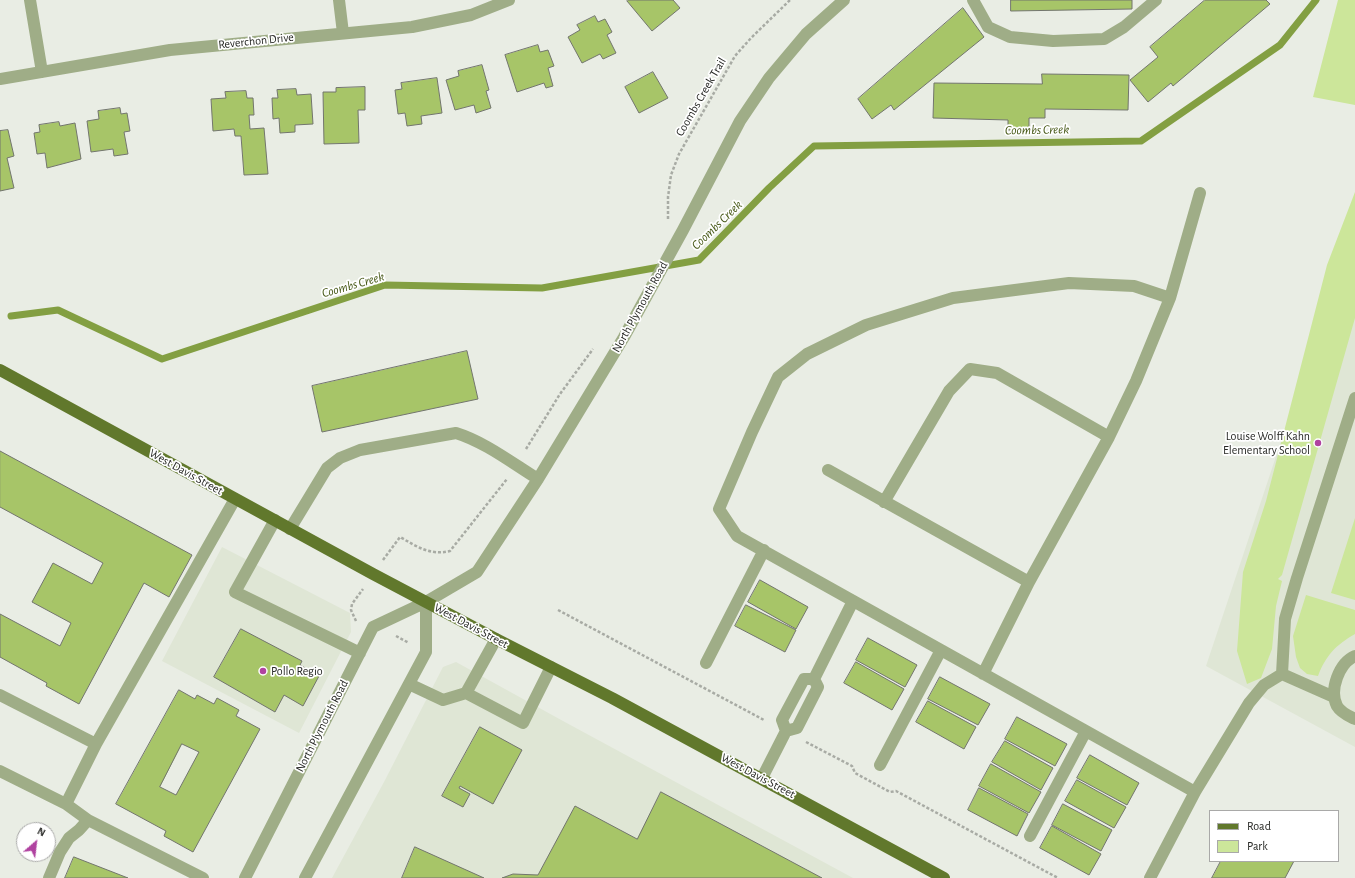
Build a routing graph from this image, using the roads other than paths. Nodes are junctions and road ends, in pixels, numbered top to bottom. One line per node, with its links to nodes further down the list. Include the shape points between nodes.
1 (30, 0): 8 (street)
2 (340, 0): 7 (street)
3 (509, 0): 7 (street, Reverchon Drive, via 471,15 412,27)
4 (844, 0): 16 (street, North Plymouth Road, via 806,34 769,78 740,121 624,337)
5 (973, 0): 6 (street, via 988,27 1010,37 1052,41 1104,39 1124,27)
6 (1156, 0)
7 (342, 33): 8 (street, Reverchon Drive, via 170,50)
8 (42, 72): 9 (street, Reverchon Drive)
9 (0, 79)
10 (1200, 194): 11 (street)
11 (1170, 298): 14 (street); 21 (street, via 1134,286 1069,283 954,298 866,325 807,354 778,377 719,508 737,536)
12 (0, 370): 17 (main road, West Davis Street)
13 (1355, 398): 32 (street, via 1285,619)
14 (1109, 437): 18 (street, via 997,373 970,369 949,391); 22 (street)
15 (828, 470): 18 (street)
16 (538, 479): 20 (street, via 487,448 456,433 360,450 340,458 327,468); 24 (street, North Plymouth Road, via 477,572)
17 (236, 499): 19 (main road, West Davis Street); 41 (street)
18 (884, 502): 22 (street)
19 (275, 520): 20 (main road, West Davis Street); 27 (street, via 235,592)
20 (290, 529): 24 (main road, West Davis Street)
21 (764, 550): 23 (street); 29 (street)
22 (1029, 582): 31 (street)
23 (853, 601): 26 (street); 33 (street)
24 (426, 602): 25 (main road, West Davis Street); 27 (street, North Plymouth Road, via 373,627); 34 (street, via 426,652)
25 (496, 639): 30 (main road, West Davis Street); 35 (street)
26 (941, 650): 31 (street); 42 (street)
27 (360, 653): 51 (street, North Plymouth Road)
28 (1355, 656): 37 (street, via 1342,666 1336,681)
29 (706, 662)
30 (551, 667): 35 (street, via 523,723); 44 (main road, West Davis Street)
31 (983, 674): 40 (street)
32 (1282, 674): 37 (street); 45 (street, via 1264,685 1249,703)
33 (814, 679): 39 (street, via 818,687 797,728); 39 (street, via 804,679 782,720)
34 (409, 684): 35 (street, via 443,700); 52 (street)
35 (466, 693)
36 (0, 695): 41 (street)
37 (1334, 697): 38 (street, via 1342,712)
38 (1355, 719)
39 (786, 731): 44 (street)
40 (1086, 731): 45 (street); 48 (street)
41 (96, 744): 46 (street)
42 (880, 765)
43 (0, 771): 46 (street)
44 (762, 778): 53 (main road, West Davis Street)
45 (1195, 792): 54 (street)
46 (66, 804): 47 (street)
47 (88, 820): 49 (street, via 68,838); 50 (street)
48 (1030, 836)
49 (49, 878)
50 (203, 878)
51 (244, 878)
52 (304, 878)
53 (944, 878)
54 (1150, 878)

